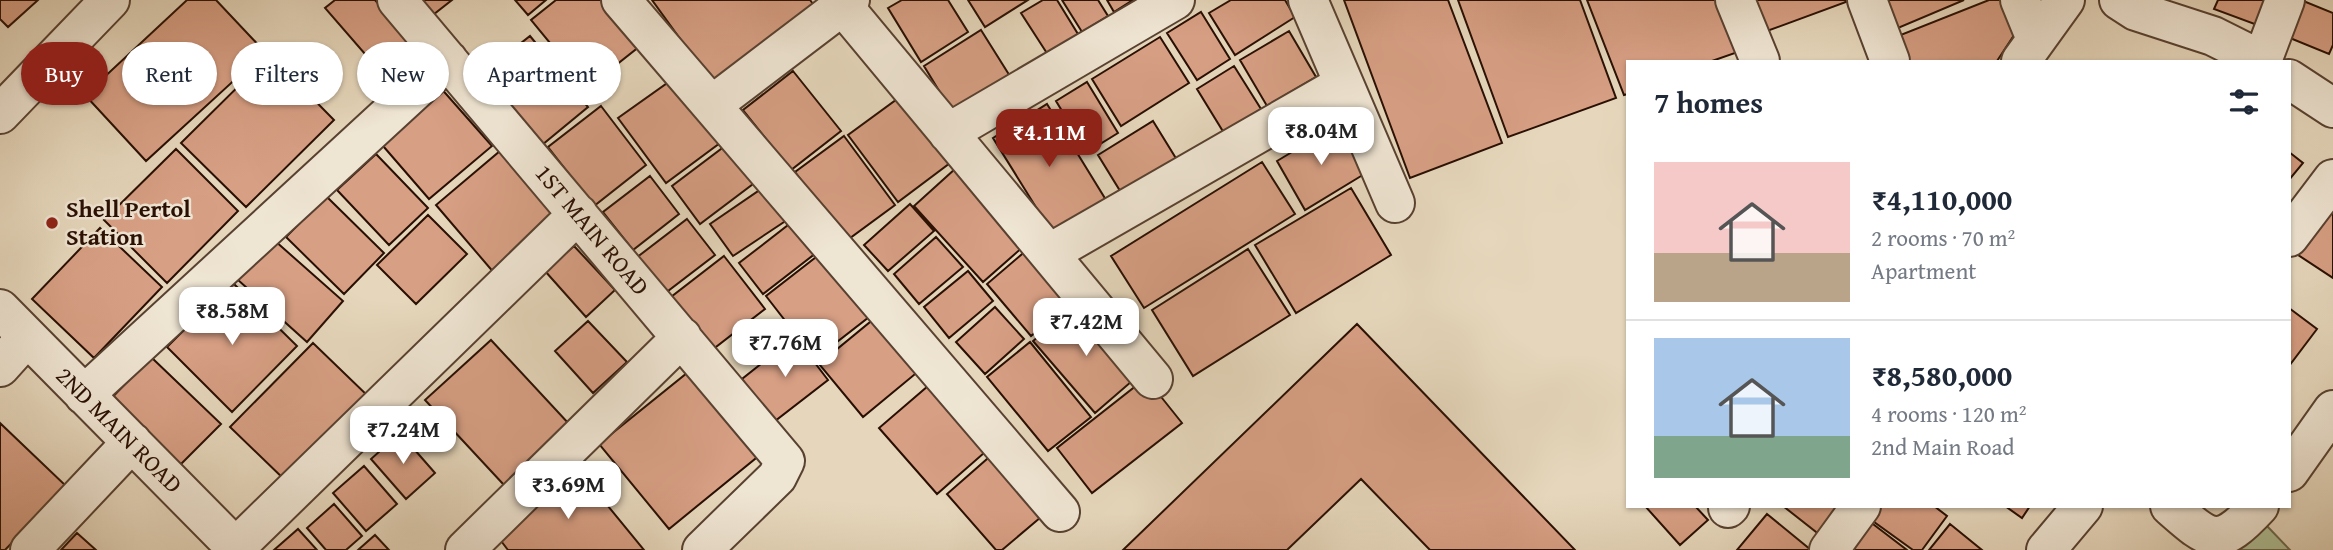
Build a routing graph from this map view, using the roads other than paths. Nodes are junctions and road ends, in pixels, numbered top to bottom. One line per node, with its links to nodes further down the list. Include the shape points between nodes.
1 (110, 0): 26 (street)
2 (397, 0): 13 (street, 1ST MAIN ROAD)
3 (621, 0): 24 (street)
4 (1175, 0): 27 (street)
5 (1308, 0): 22 (street)
6 (1735, 0): 16 (street)
7 (1867, 0): 17 (street)
8 (2020, 0): 15 (street)
9 (2065, 0): 15 (street)
10 (2285, 0): 19 (street)
11 (844, 2): 24 (street); 27 (street)
12 (2131, 4): 14 (street)
13 (433, 42)
14 (2203, 49): 18 (street)
15 (2028, 50)
16 (1760, 60)
17 (1891, 60)
18 (2258, 60)
19 (2263, 60)
20 (449, 61): 30 (street, 1ST MAIN ROAD)
21 (2291, 80): 25 (street)
22 (1344, 84): 29 (street); 32 (street)
23 (399, 105): 38 (street)
24 (712, 105): 46 (street)
25 (2333, 108)
26 (0, 114)
27 (948, 133): 32 (street)
28 (2333, 179): 31 (street)
29 (1395, 203)
30 (578, 214): 35 (street, 1ST MAIN ROAD); 47 (street)
31 (2291, 234)
32 (1049, 253): 37 (street)
33 (0, 309): 34 (street, 2ND MAIN ROAD)
34 (27, 337): 36 (street); 38 (street, 2ND MAIN ROAD)
35 (682, 337): 49 (street); 50 (street, 1ST MAIN ROAD, via 785,461 777,477)
36 (0, 367)
37 (1153, 379)
38 (84, 395): 40 (street, 2ND MAIN ROAD)
39 (2333, 411): 41 (street)
40 (132, 442): 47 (street, 2ND MAIN ROAD); 48 (street)
41 (2291, 469)
42 (1860, 508): 51 (street)
43 (2081, 508): 52 (street)
44 (2172, 508): 45 (street, via 2205,537 2216,537 2241,526)
45 (2257, 508)
46 (1060, 512)
47 (235, 549)
48 (30, 550)
49 (465, 550)
50 (702, 550)
51 (1829, 550)
52 (2046, 550)

